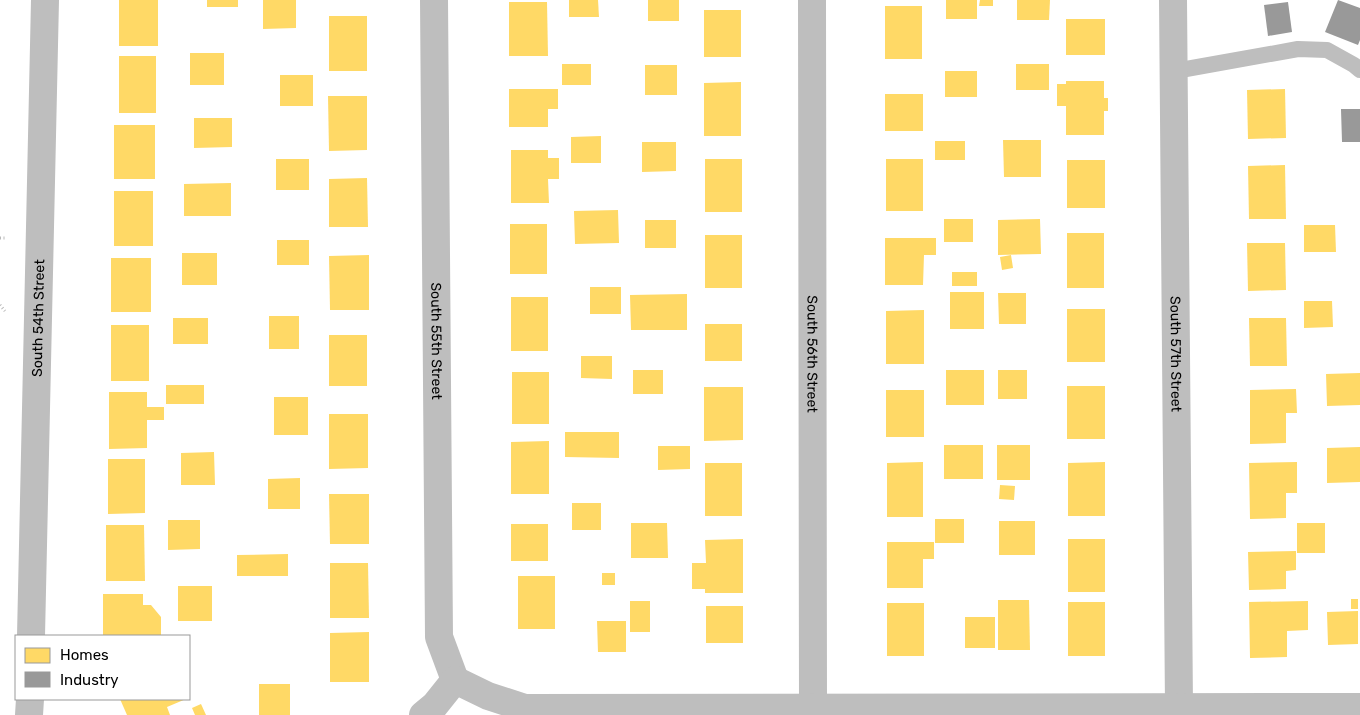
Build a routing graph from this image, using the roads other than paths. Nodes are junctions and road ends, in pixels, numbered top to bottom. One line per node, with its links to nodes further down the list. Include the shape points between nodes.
1 (45, 0): 7 (street, South 54th Street)
2 (434, 0): 8 (street, South 55th Street, via 439,637)
3 (812, 0): 10 (street, South 56th Street)
4 (1173, 0): 6 (street, South 57th Street)
5 (1360, 70): 6 (lane, via 1327,50 1298,48)
6 (1175, 72): 11 (street, South 57th Street)
7 (31, 635)
8 (455, 680): 10 (street, via 488,696 525,708); 14 (street)
9 (30, 700): 13 (street)
10 (813, 707): 11 (street)
11 (1179, 707): 12 (street)
12 (1360, 707)
13 (29, 715)
14 (423, 715)

